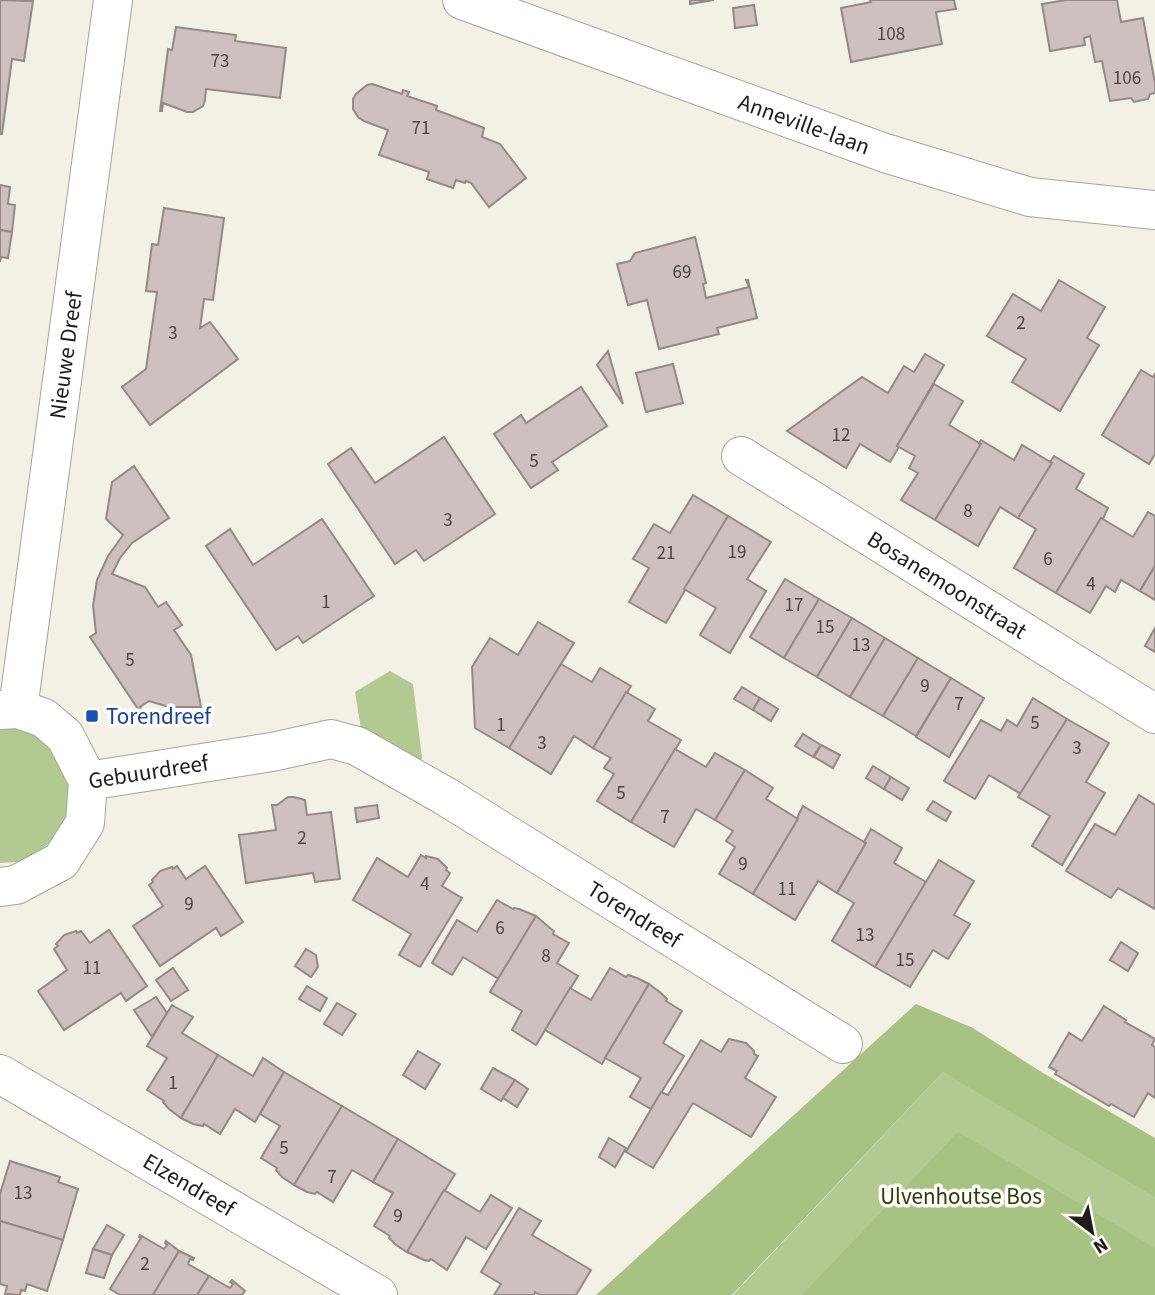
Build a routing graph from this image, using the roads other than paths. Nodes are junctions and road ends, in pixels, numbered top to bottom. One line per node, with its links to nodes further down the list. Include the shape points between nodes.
1 (113, 0): 5 (street, Nieuwe Dreef)
2 (463, 0): 3 (street, Anneville-laan, via 885,153 1030,197)
3 (1155, 210)
4 (741, 456): 6 (street, Bosanemoonstraat)
5 (9, 710): 8 (street, Gebuurdreef, via 44,718 65,736)
6 (1155, 714)
7 (272, 751): 8 (street, Gebuurdreef); 10 (street, Torendreef, via 331,739 357,746)
8 (88, 781): 9 (street, via 85,823 61,861 16,884)
9 (0, 887)
10 (843, 1044)
11 (0, 1074): 12 (street, Elzendreef)
12 (378, 1295)

